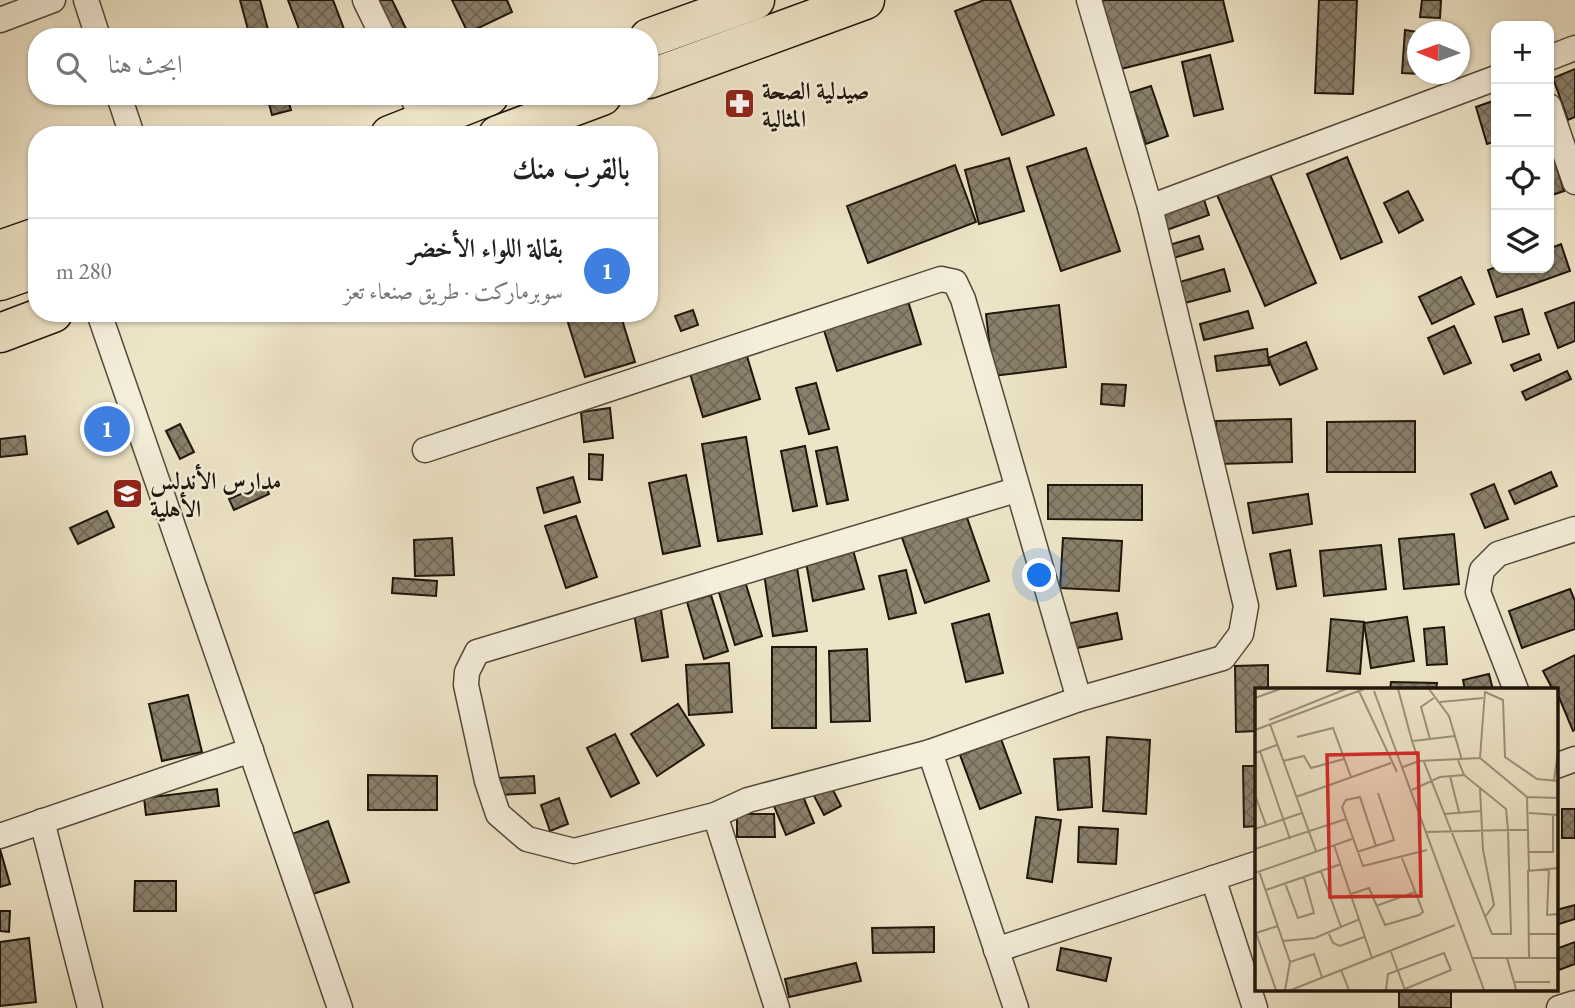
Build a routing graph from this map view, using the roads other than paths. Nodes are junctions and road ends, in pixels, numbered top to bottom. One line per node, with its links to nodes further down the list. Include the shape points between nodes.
1 (52, 0): 7 (street)
2 (86, 0): 8 (street)
3 (365, 0): 9 (street)
4 (755, 0): 10 (highway)
5 (864, 0): 13 (highway)
6 (1089, 0): 23 (street)
7 (0, 20)
8 (95, 28)
9 (379, 28)
10 (658, 35)
11 (1575, 48): 12 (street)
12 (1554, 56)
13 (658, 76)
14 (1491, 80): 23 (street)
15 (122, 105): 21 (street)
16 (455, 105): 18 (highway)
17 (566, 105): 19 (highway)
18 (409, 117)
19 (507, 120)
20 (1554, 121): 22 (street)
21 (129, 126)
22 (1575, 182)
23 (1150, 207): 37 (street, via 1245,606 1243,625 1223,658)
24 (28, 240): 25 (highway)
25 (0, 250)
26 (28, 271): 27 (highway)
27 (0, 281)
28 (28, 295): 29 (highway)
29 (0, 305)
30 (29, 322): 32 (highway)
31 (102, 322): 38 (street)
32 (0, 333)
33 (425, 450): 34 (street, via 941,279 955,282 963,299)
34 (1016, 490): 37 (street); 42 (street, via 477,652 466,685 487,781 498,814 527,839 574,851)
35 (1575, 530): 36 (street, via 1497,554 1482,570 1478,592)
36 (1515, 688)
37 (1079, 699): 39 (street)
38 (251, 750): 43 (street); 50 (street)
39 (930, 752): 42 (street, via 748,800); 47 (street)
40 (1575, 760): 41 (street)
41 (1558, 765)
42 (715, 815): 51 (street)
43 (42, 821): 44 (street); 49 (street)
44 (0, 836)
45 (1255, 864): 46 (street)
46 (1213, 878): 47 (street); 53 (street)
47 (996, 950): 52 (street)
48 (1575, 1003): 54 (street)
49 (90, 1008)
50 (340, 1008)
51 (778, 1008)
52 (1016, 1008)
53 (1255, 1008)
54 (1559, 1008)

